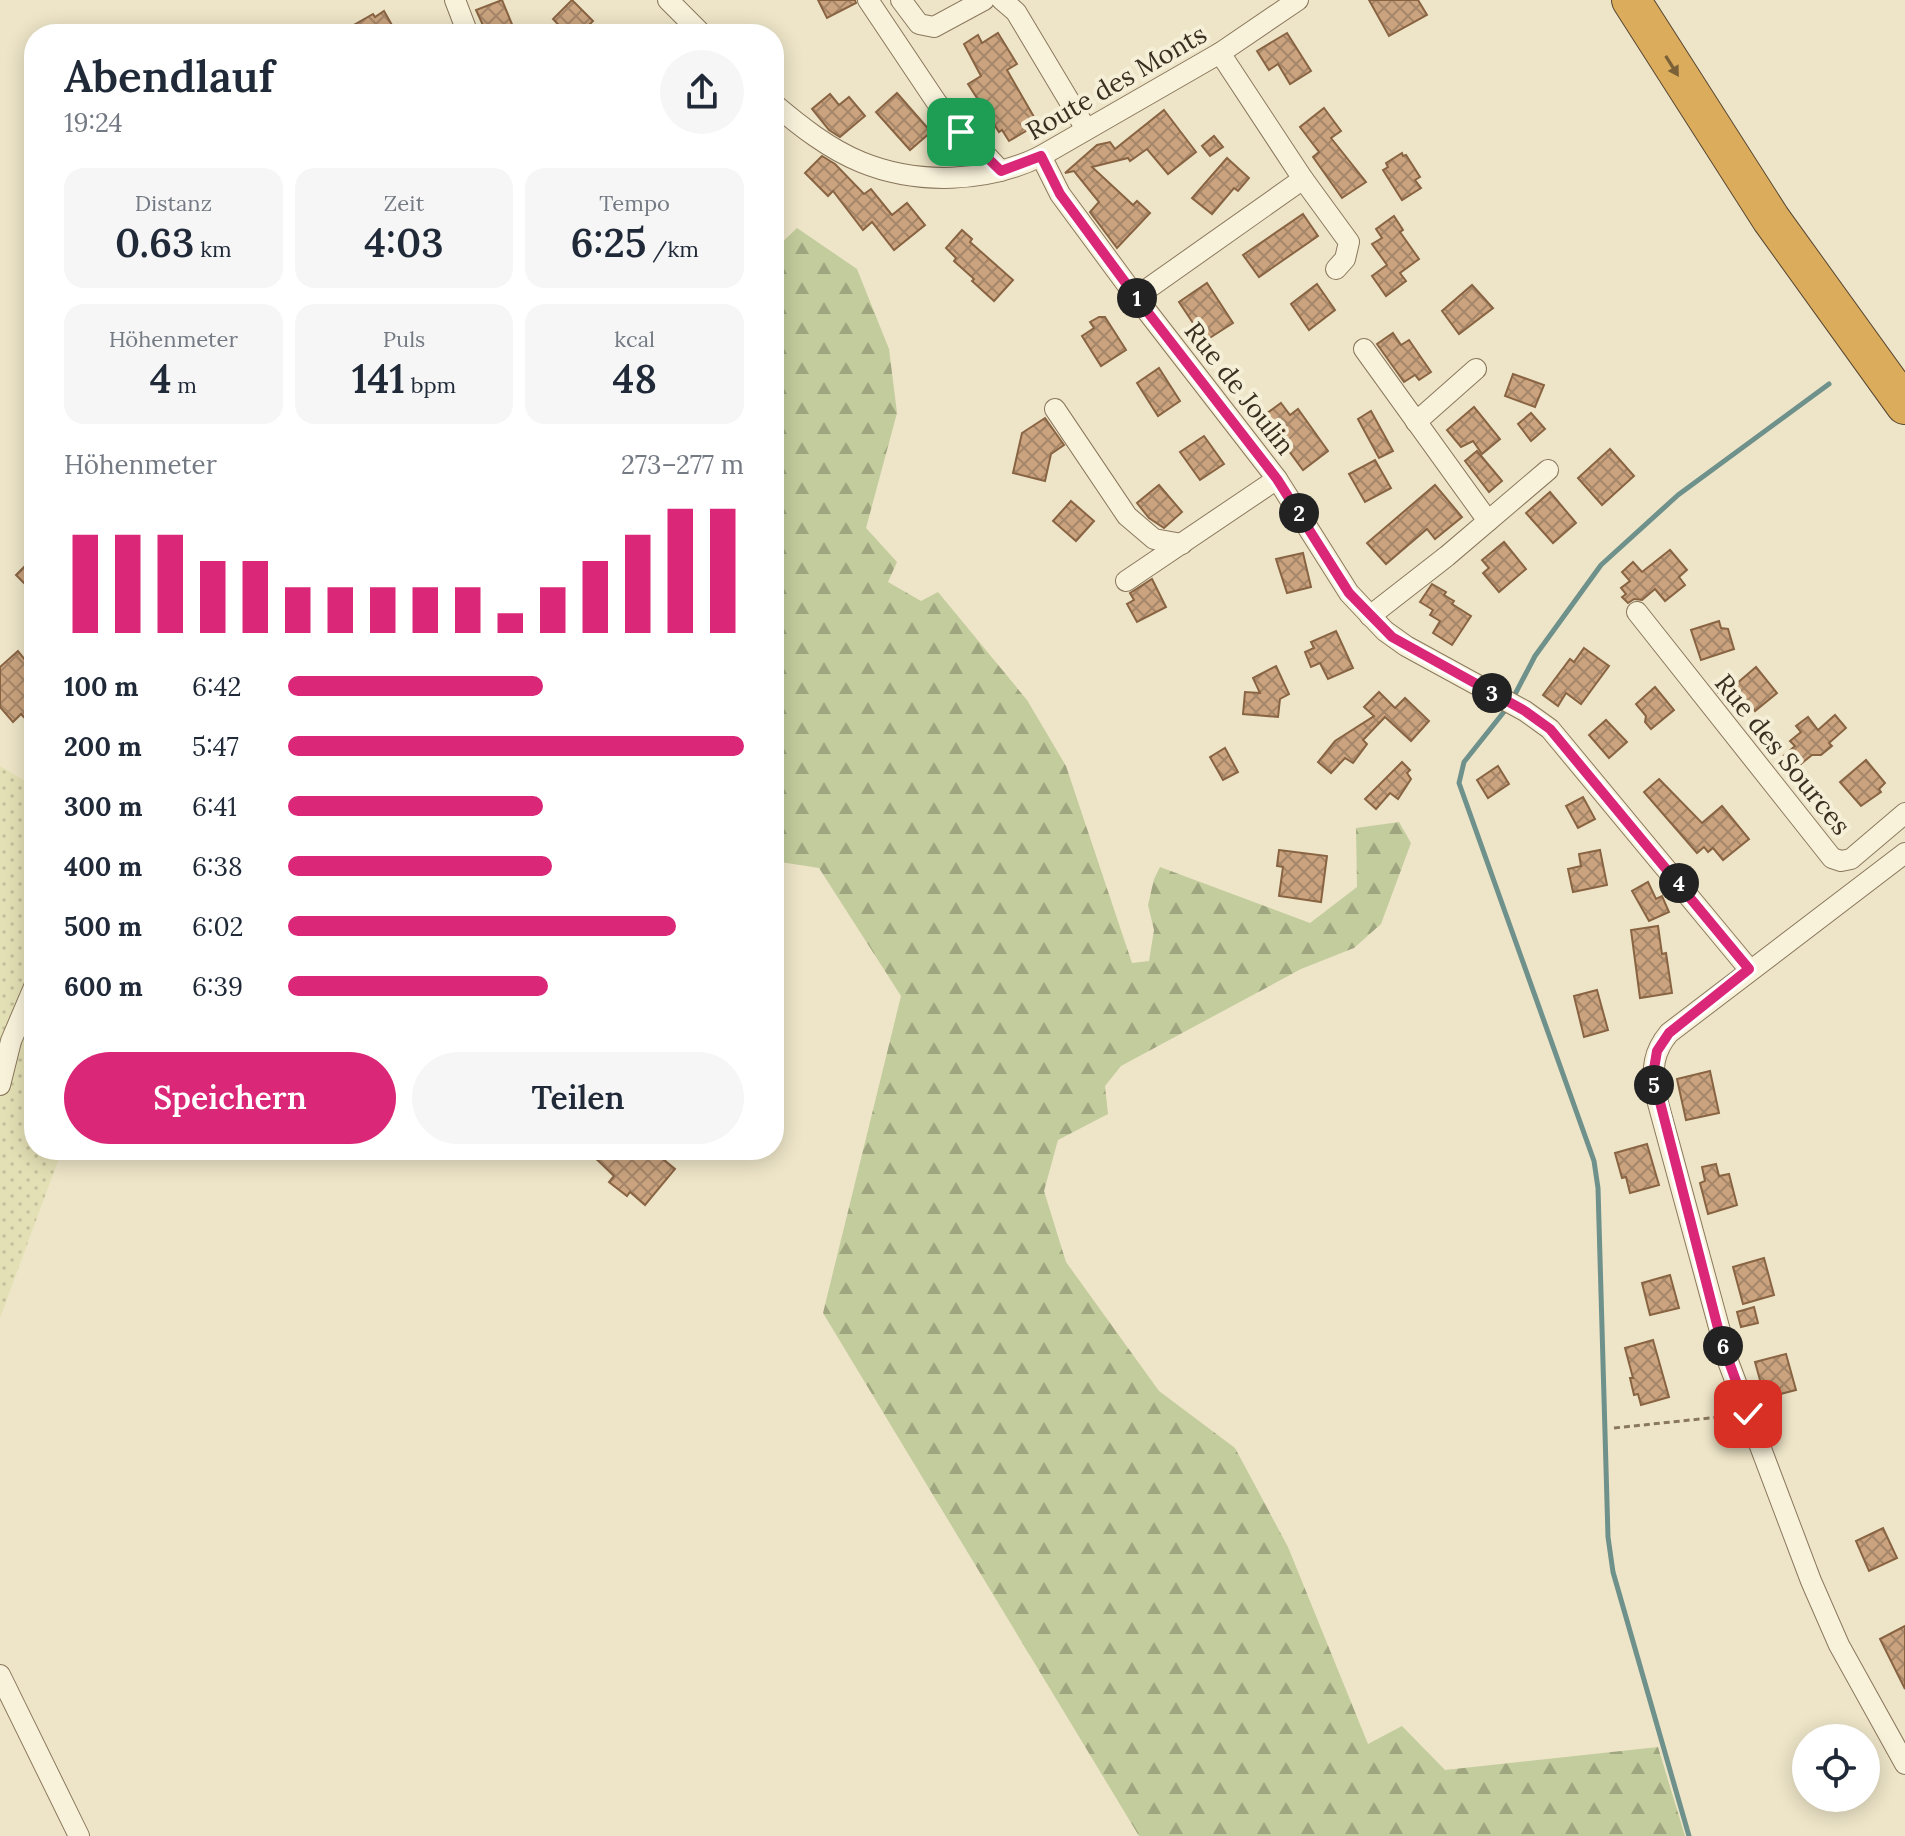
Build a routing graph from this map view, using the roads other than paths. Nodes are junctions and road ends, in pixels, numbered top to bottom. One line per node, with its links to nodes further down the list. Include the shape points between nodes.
1 (455, 0): 10 (street)
2 (668, 0): 11 (street)
3 (868, 0): 16 (street, via 937,103)
4 (901, 0): 5 (street, via 919,24 934,27)
5 (984, 0)
6 (1002, 0): 14 (street, via 1016,12)
7 (1298, 0): 12 (street, Route des Monts)
8 (1631, 0): 20 (highway, one-way to 20, via 1771,219)
9 (1662, 0): 22 (highway, via 1770,170)
10 (464, 24)
11 (692, 24)
12 (1220, 53): 14 (street, Route des Monts); 17 (street)
13 (784, 112): 16 (street, Route des Monts, via 847,156 877,167 944,177)
14 (1086, 129): 15 (street, Route des Monts)
15 (1041, 156): 16 (street, Route des Monts); 19 (street, Rue de Joulin, via 1060,194)
16 (1001, 171)
17 (1303, 179): 18 (street, via 1349,242); 19 (street)
18 (1336, 269)
19 (1136, 297): 29 (street, Rue de Joulin)
20 (1845, 322): 24 (highway); 27 (highway, via 1869,376)
21 (1364, 349): 26 (street)
22 (1905, 366)
23 (1476, 369): 26 (street)
24 (1905, 405)
25 (1055, 409): 31 (street, via 1127,516 1154,539)
26 (1416, 422): 30 (street)
27 (1905, 426)
28 (1548, 470): 30 (street)
29 (1277, 479): 31 (street); 34 (street, Rue de Joulin, via 1336,577)
30 (1488, 521): 34 (street)
31 (1182, 544): 32 (street)
32 (1126, 581)
33 (1637, 612): 35 (street, Rue des Sources, via 1832,858 1851,859)
34 (1370, 616): 37 (street, Rue de Joulin, via 1406,646 1512,704 1561,740)
35 (1905, 813)
36 (1905, 853): 37 (street)
37 (1749, 969): 41 (street, via 1669,1033 1657,1051 1653,1075 1721,1340 1748,1414 1839,1645)
38 (24, 1010): 39 (street)
39 (0, 1085)
40 (0, 1675): 42 (street)
41 (1905, 1764)
42 (79, 1836)

